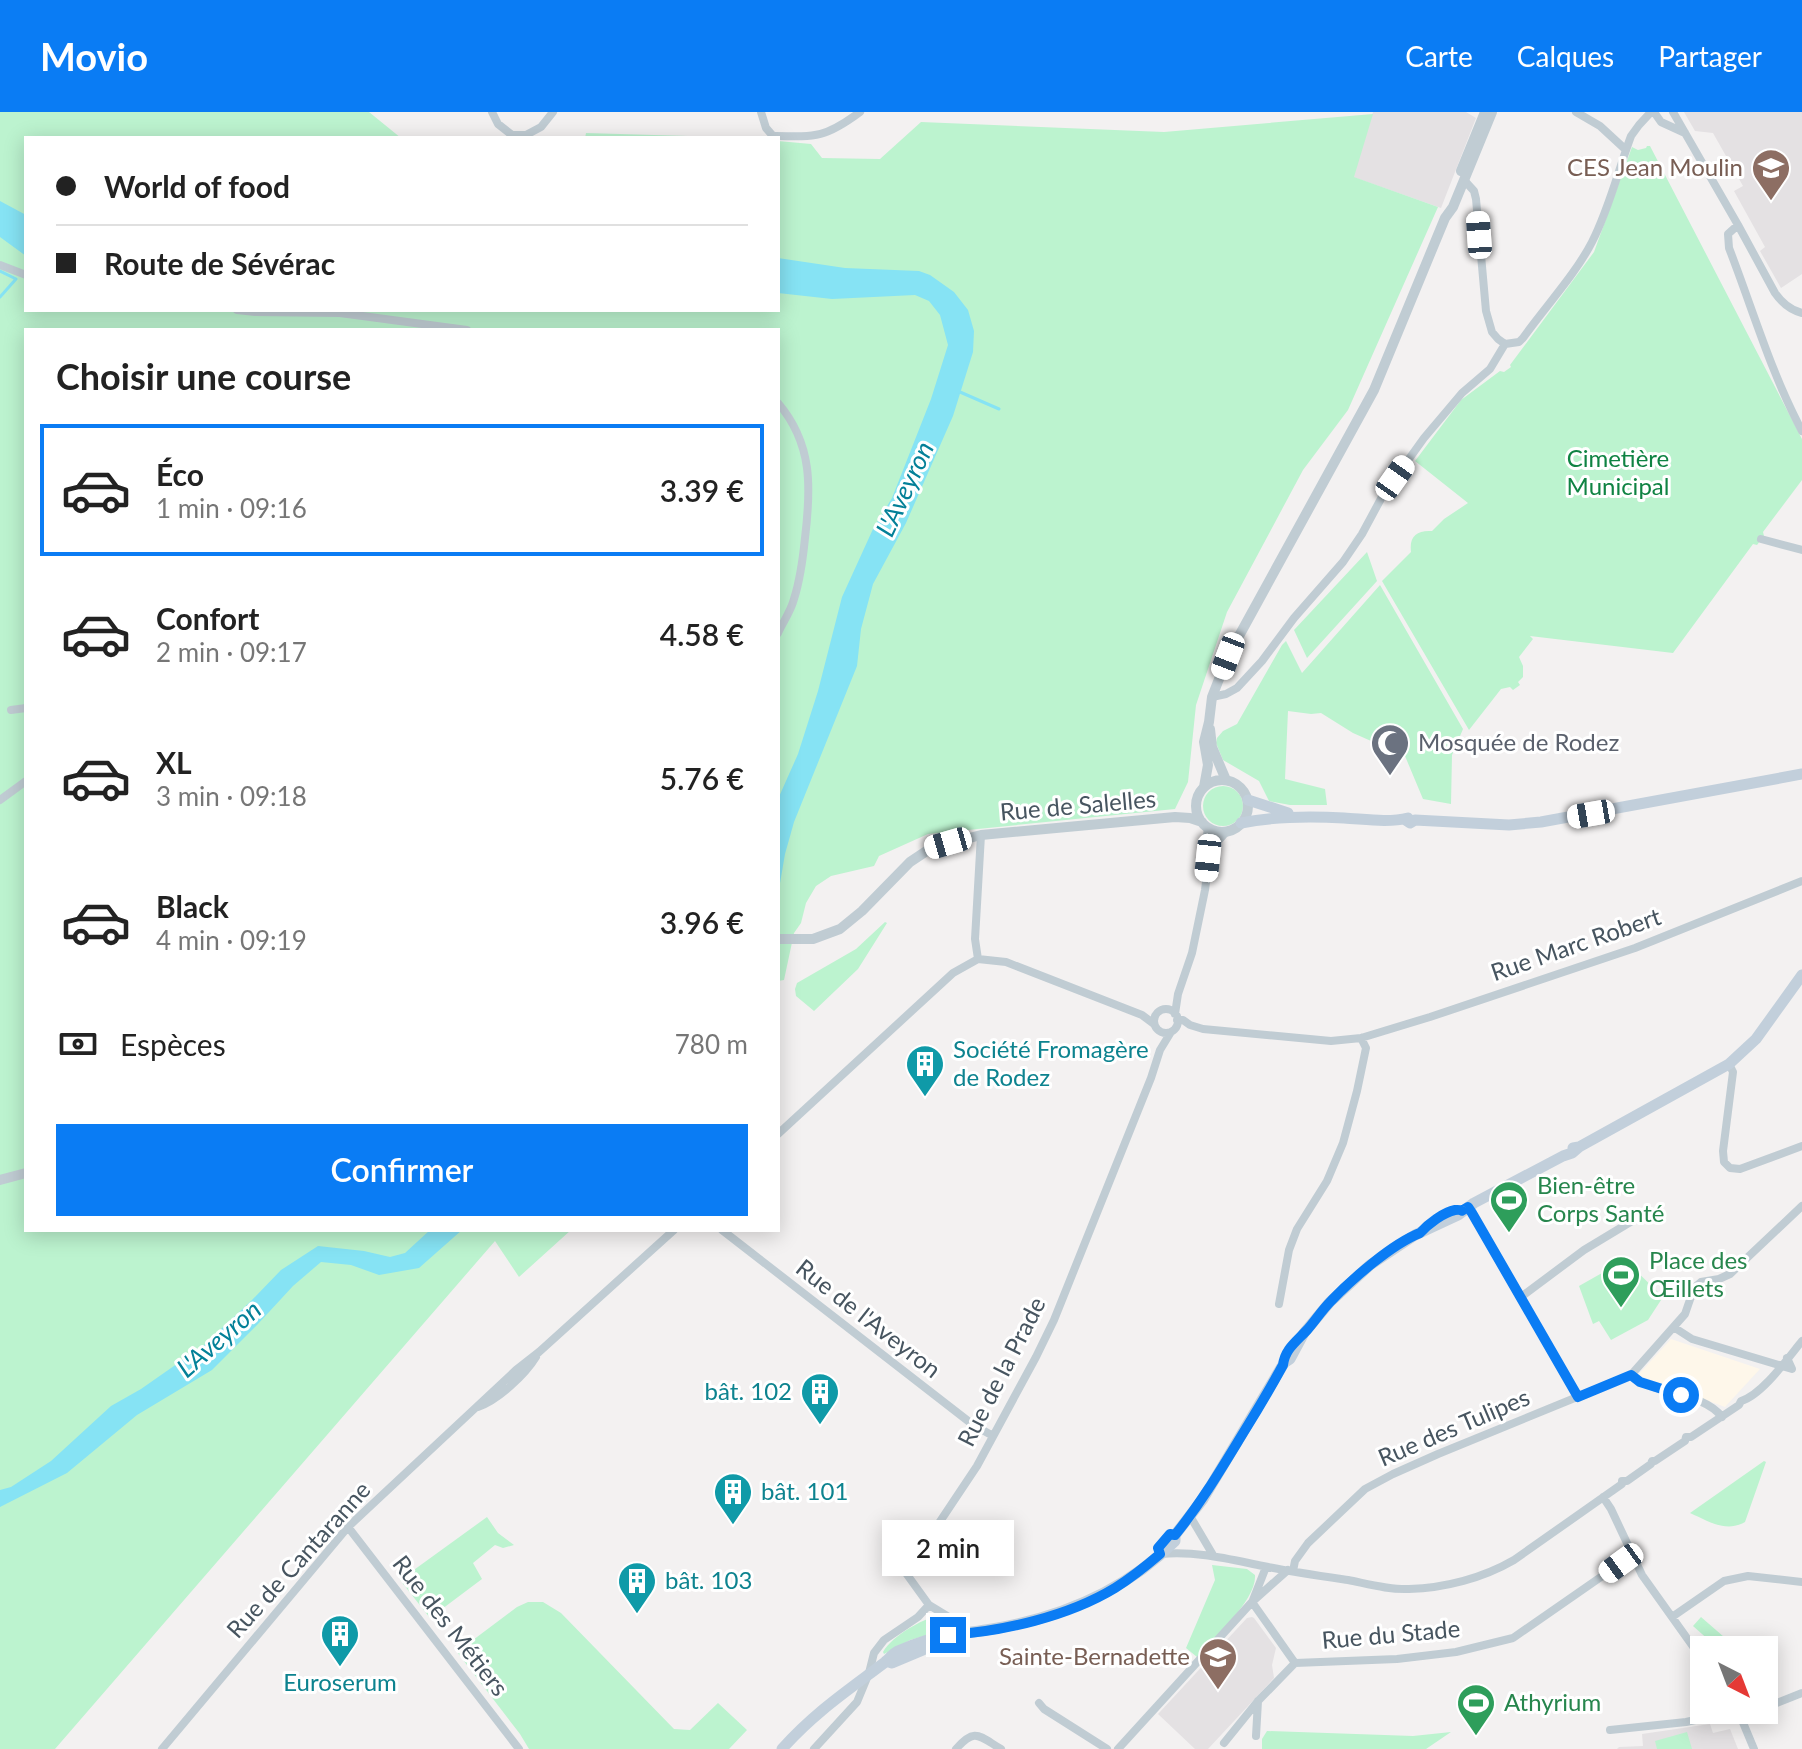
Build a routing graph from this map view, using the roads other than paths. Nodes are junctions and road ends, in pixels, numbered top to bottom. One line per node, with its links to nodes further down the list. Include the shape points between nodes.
1 (492, 112): 2 (street, via 512,135 541,127)
2 (553, 112)
3 (761, 112): 13 (street)
4 (860, 112): 14 (street, via 824,134)
5 (1485, 112): 15 (street)
6 (1492, 112): 15 (street)
7 (1576, 112): 16 (street)
8 (1653, 112): 10 (street); 11 (street)
9 (1673, 112): 12 (street)
10 (1661, 122): 11 (street); 12 (street)
11 (1639, 125): 16 (street)
12 (1685, 134): 18 (street)
13 (773, 136)
14 (780, 136)
15 (1474, 147): 17 (street)
16 (1626, 150): 24 (street, via 1586,252 1523,338)
17 (1461, 180): 24 (street, via 1476,199 1486,311 1492,332); 30 (street, via 1374,390 1228,656)
18 (1738, 225): 22 (street, via 1779,299); 26 (street, via 1728,234 1729,248 1774,375)
19 (0, 265): 20 (street)
20 (24, 274)
21 (255, 312): 23 (street, via 340,313)
22 (1802, 313)
23 (452, 328)
24 (1505, 344): 30 (street, via 1490,369 1424,438 1343,562 1262,661 1237,688)
25 (780, 405): 29 (street, via 804,450 810,483 794,600)
26 (1802, 431)
27 (1761, 539): 28 (street)
28 (1802, 550)
29 (780, 629)
30 (1212, 697): 33 (street)
31 (24, 708): 32 (street)
32 (11, 710)
33 (1209, 722): 35 (street, via 1212,747); 37 (street)
34 (1802, 774): 41 (main road, via 1509,825)
35 (1226, 780): 37 (street); 39 (street, via 1240,787)
36 (24, 782): 38 (street)
37 (1204, 787): 40 (street)
38 (0, 800)
39 (1248, 800): 41 (main road); 43 (street)
40 (1196, 803): 42 (street, Rue de Salelles); 44 (street)
41 (1300, 816): 43 (main road)
42 (1175, 817): 44 (street, Rue de Salelles); 46 (street, Rue de Salelles)
43 (1241, 823): 45 (street)
44 (1205, 825): 45 (street); 47 (street)
45 (1227, 831): 47 (street)
46 (981, 835): 49 (street, Rue de Salelles, via 931,848 840,929 813,939); 50 (street)
47 (1210, 850): 52 (street, via 1195,940)
48 (1802, 881): 56 (street, Rue Marc Robert, via 1635,948)
49 (780, 940)
50 (978, 959): 54 (street, via 1006,962); 59 (street, via 953,973)
51 (1802, 975): 58 (main road, via 1756,1039)
52 (1178, 994): 53 (street); 54 (street)
53 (1176, 1017): 54 (street, via 1170,1010); 55 (street, Rue de la Prade); 56 (street, via 1203,1029 1331,1041)
54 (1158, 1019): 55 (street, via 1164,1033); 57 (street, Rue de la Prade)
55 (1171, 1032): 57 (street, Rue de la Prade)
56 (1361, 1038): 69 (street, via 1366,1048 1343,1143 1297,1229)
57 (1160, 1050): 79 (street, Rue de la Prade, via 1046,1339)
58 (1729, 1064): 60 (street, via 1733,1072 1724,1162 1735,1170); 64 (main road)
59 (780, 1132)
60 (1802, 1146)
61 (24, 1174): 62 (street)
62 (0, 1180)
63 (1802, 1206): 70 (street, Rue des Tulipes, via 1730,1274 1694,1288)
64 (1465, 1209): 68 (street); 81 (main road, via 1427,1225 1370,1265 1297,1338)
65 (1642, 1215): 68 (street)
66 (672, 1232): 72 (street, Rue de Cantaranne)
67 (725, 1232): 79 (street, Rue de l'Aveyron)
68 (1521, 1297): 76 (street)
69 (1279, 1304)
70 (1675, 1328): 73 (street, via 1692,1339); 75 (street, Rue des Tulipes)
71 (1802, 1341): 73 (street)
72 (539, 1352): 77 (street, Rue de Cantaranne); 77 (street, Rue de Cantaranne, via 490,1403)
73 (1784, 1362): 74 (street); 78 (street)
74 (1802, 1372)
75 (1631, 1375): 76 (street, Rue des Tulipes); 78 (street, via 1701,1402)
76 (1578, 1397): 89 (street, Rue des Tulipes, via 1365,1489 1308,1543)
77 (477, 1408): 82 (street, Rue de Cantaranne)
78 (1722, 1417): 80 (street)
79 (993, 1436): 92 (street, Rue de la Prade, via 927,1541 903,1569)
80 (1603, 1497): 87 (street); 89 (street, via 1505,1565 1459,1582 1407,1589)
81 (1190, 1516): 83 (main road); 86 (street)
82 (348, 1527): 108 (street, Rue de Cantaranne); 109 (street, Rue des Métiers)
83 (1176, 1533): 84 (street); 85 (main road, via 1175,1541)
84 (1184, 1552): 85 (street); 86 (street)
85 (1160, 1554): 94 (main road, via 1112,1590 1085,1602 1051,1616)
86 (1213, 1555): 88 (street)
87 (1634, 1557): 93 (street); 96 (street, Rue du Stade, via 1513,1638 1397,1659)
88 (1266, 1567): 89 (street); 91 (street)
89 (1291, 1570): 91 (street, Rue des Tulipes)
90 (1802, 1582): 93 (street, via 1748,1576 1724,1581)
91 (1252, 1602): 96 (street, Rue du Stade); 116 (street)
92 (929, 1605): 94 (street); 97 (street, via 884,1640)
93 (1672, 1617): 95 (street)
94 (969, 1634): 97 (main road, via 948,1635 894,1653)
95 (1690, 1642)
96 (1295, 1663): 99 (street)
97 (869, 1673): 103 (main road); 112 (street, via 857,1702)
98 (1802, 1693): 100 (street)
99 (1258, 1701): 106 (street); 107 (street)
100 (1778, 1702)
101 (1039, 1703): 115 (street)
102 (1690, 1721): 105 (street)
103 (809, 1722): 110 (main road); 111 (main road)
104 (1744, 1724): 117 (street)
105 (1610, 1730)
106 (1256, 1736)
107 (1224, 1743)
108 (162, 1749)
109 (519, 1749)
110 (782, 1749)
111 (792, 1749)
112 (814, 1749)
113 (956, 1749): 114 (street, via 972,1735)
114 (1001, 1749)
115 (1107, 1749)
116 (1118, 1749)
117 (1754, 1749)

